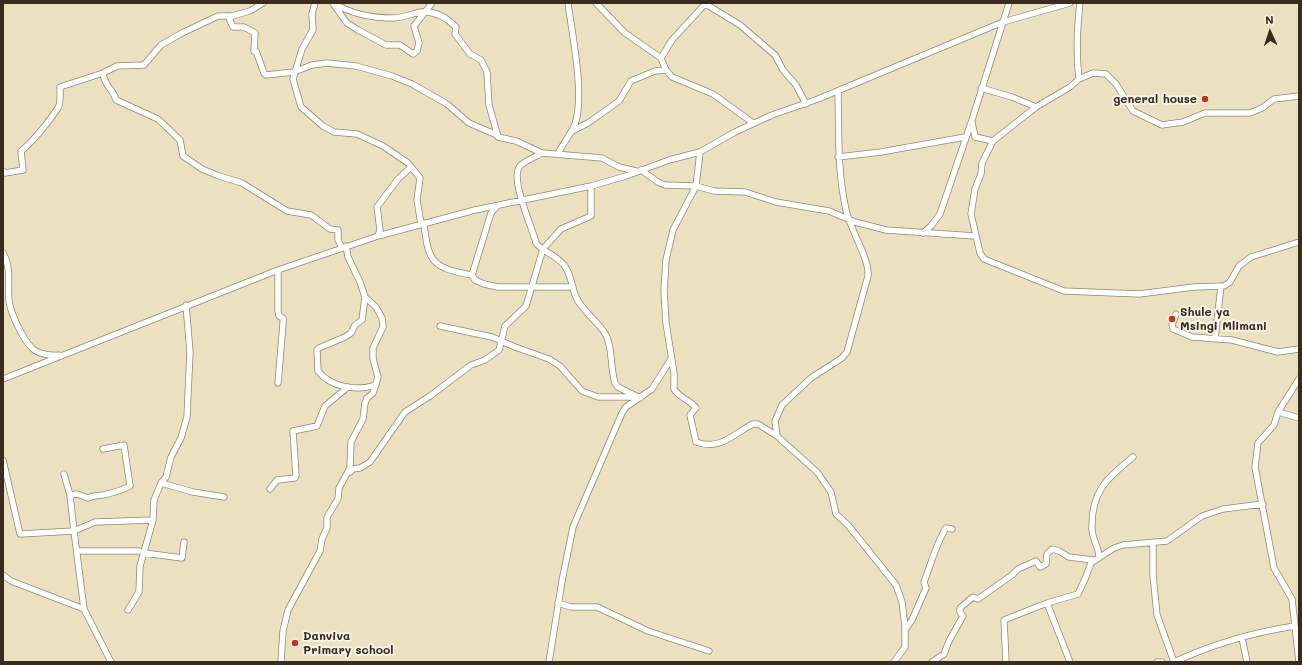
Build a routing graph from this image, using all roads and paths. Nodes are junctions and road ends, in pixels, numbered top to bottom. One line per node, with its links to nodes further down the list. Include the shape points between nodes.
1 (263, 3): 12 (street, via 250,11)
2 (315, 3): 16 (street, via 312,14 313,30 302,49)
3 (333, 3): 11 (street, via 355,13 392,18); 11 (street, via 347,23 386,45 400,45 411,54 417,51 419,43 414,26)
4 (432, 3): 11 (street)
5 (568, 3): 26 (street, via 578,80 577,119)
6 (596, 3): 14 (street, via 625,33)
7 (704, 3): 14 (street, via 672,40); 22 (street, via 740,25 775,55)
8 (1008, 3): 13 (street)
9 (1070, 3): 13 (street)
10 (1080, 3): 18 (street, via 1077,26)
11 (425, 12): 27 (street, via 436,12 450,21 456,27 455,34 470,54 482,60 489,79 489,105)
12 (228, 16): 16 (street, via 233,27 244,27 255,33 254,51 264,73 268,75); 17 (street, via 215,17 161,45 144,65 117,66)
13 (1003, 22): 19 (street); 20 (street)
14 (662, 58): 15 (street)
15 (666, 70): 25 (street, via 676,79 713,94); 26 (street, via 655,71 631,81 619,101)
16 (294, 72): 27 (street, via 312,65 327,63 356,66 392,76 436,96 463,119); 34 (street, via 293,84 299,104 311,117 334,132 357,134 383,146)
17 (103, 73): 36 (street, via 60,87 58,108 22,151 23,170 5,173); 47 (street, via 104,82 114,93 116,100 158,119 178,137 183,156 219,176 242,183 287,211 313,216 330,229 338,230 338,240)
18 (1079, 79): 21 (street, via 1093,73 1106,74 1116,84 1133,111 1162,124 1183,122 1208,113 1250,113 1274,99); 23 (street)
19 (981, 88): 23 (street, via 1012,96); 24 (street)
20 (838, 91): 22 (street); 33 (street)
21 (1299, 96)
22 (806, 104): 25 (street)
23 (1036, 107): 29 (street)
24 (972, 120): 28 (street); 29 (street, via 975,137)
25 (753, 123): 30 (street)
26 (572, 131): 32 (street)
27 (497, 135): 31 (street)
28 (965, 137): 33 (street); 43 (street, via 940,214)
29 (993, 141): 45 (street, via 982,163 975,189 971,214)
30 (700, 152): 35 (street); 38 (street)
31 (542, 153): 32 (street); 39 (street, via 519,168)
32 (558, 153): 35 (street, via 602,158 619,167)
33 (838, 157): 41 (street)
34 (411, 167): 42 (street, via 420,178 417,200); 44 (street, via 398,179 377,207 380,230)
35 (638, 170): 37 (street); 38 (street, via 665,184)
36 (3, 171)
37 (591, 186): 39 (street); 48 (street, via 591,216 561,229)
38 (696, 186): 41 (street, via 714,191 745,192 776,202 825,210); 63 (street, via 674,230 666,260 664,291)
39 (521, 201): 40 (street); 48 (street, via 536,243)
40 (497, 206): 42 (street); 51 (street, via 491,213)
41 (847, 218): 43 (street, via 886,230); 72 (street, via 869,271 847,352 811,378 782,405 775,421)
42 (422, 223): 44 (street); 51 (street, via 435,263 449,271)
43 (924, 233): 45 (street)
44 (378, 236): 47 (street)
45 (975, 236): 53 (street, via 981,256 988,262 1064,291 1139,294)
46 (1299, 242): 53 (street, via 1251,257 1239,266 1230,282)
47 (344, 247): 50 (street); 55 (street)
48 (543, 249): 52 (street); 54 (street, via 563,263 570,274)
49 (3, 253): 62 (street, via 9,266 9,302 30,345 52,356)
50 (278, 270): 56 (street); 66 (street, via 278,311 279,316 283,318)
51 (472, 276): 52 (street, via 489,286)
52 (532, 286): 54 (street); 60 (street, via 526,306 505,326)
53 (1221, 286): 59 (street)
54 (573, 287): 69 (street, via 579,303 596,320 607,338 615,383)
55 (365, 297): 67 (street, via 376,307 383,323 373,348 378,377); 68 (street, via 362,321 345,337 324,344 317,350 320,373 326,379)
56 (186, 306): 62 (street); 78 (street, via 190,352 187,416 166,477)
57 (1176, 314): 59 (street, via 1172,326 1174,331 1192,337)
58 (440, 326): 60 (street)
59 (1216, 339): 61 (street, via 1232,340 1278,352)
60 (502, 340): 69 (street, via 552,360 582,391 598,397); 77 (street, via 499,350 494,354 472,365 405,412 370,462 353,469)
61 (1299, 349)
62 (64, 355): 64 (street)
63 (671, 359): 69 (street, via 652,389); 72 (street, via 674,389 696,408 690,415 696,442 718,444 755,423)
64 (3, 379)
65 (1299, 379): 70 (street)
66 (278, 382)
67 (376, 385): 68 (street, via 363,388); 77 (street, via 366,400 363,419 351,442)
68 (348, 387): 79 (street, via 326,406 317,426 292,431 296,476 277,480)
69 (640, 398): 94 (street, via 626,407 617,421 580,507 573,527)
70 (1278, 412): 71 (street); 82 (street, via 1274,424 1260,439 1257,447 1256,472)
71 (1299, 418)
72 (777, 436): 99 (street, via 819,474 832,495 836,514 848,525 896,586 902,602)
73 (103, 449): 80 (street, via 124,445 130,486 120,491 94,494 88,498 77,494)
74 (1133, 457): 90 (street, via 1101,486 1093,506 1092,531 1099,551)
75 (3, 460): 85 (street, via 20,534)
76 (64, 474): 80 (street)
77 (348, 476): 103 (street, via 339,488 338,499 327,517 327,528 320,551 288,610)
78 (161, 483): 81 (street); 83 (street, via 154,500)
79 (270, 489)
80 (70, 495): 85 (street)
81 (224, 497)
82 (1262, 504): 87 (street, via 1223,509 1202,516 1171,539); 92 (street, via 1274,568)
83 (153, 520): 85 (street, via 95,522); 89 (street)
84 (952, 529): 99 (street, via 946,528 937,542 924,582 926,588)
85 (74, 531): 88 (street)
86 (184, 542): 89 (street, via 182,558)
87 (1153, 543): 90 (street, via 1120,546); 111 (street, via 1157,615)
88 (77, 551): 89 (street); 96 (street)
89 (142, 552): 97 (street, via 139,592)
90 (1096, 558): 95 (street, via 1078,594); 106 (street, via 1069,557 1052,549 1047,554 1046,564 1040,567 1036,561 1024,566 978,599 973,597 960,608 962,618 951,636 946,652)
91 (3, 575): 96 (street)
92 (1292, 598): 93 (street); 98 (street)
93 (1299, 600)
94 (558, 603): 101 (street, via 571,607 597,607 648,631); 104 (street)
95 (1047, 603): 107 (street, via 1004,620); 108 (street)
96 (84, 609): 102 (street)
97 (128, 610)
98 (1295, 626): 100 (street); 113 (street)
99 (905, 630): 105 (street, via 905,647)
100 (1242, 638): 111 (street, via 1196,652); 112 (street)
101 (709, 651)
102 (111, 662)
103 (280, 662)
104 (549, 662)
105 (894, 662)
106 (932, 662)
107 (1006, 662)
108 (1070, 662)
109 (1157, 662): 110 (street)
110 (1162, 662)
111 (1174, 662)
112 (1247, 662)
113 (1298, 662)

